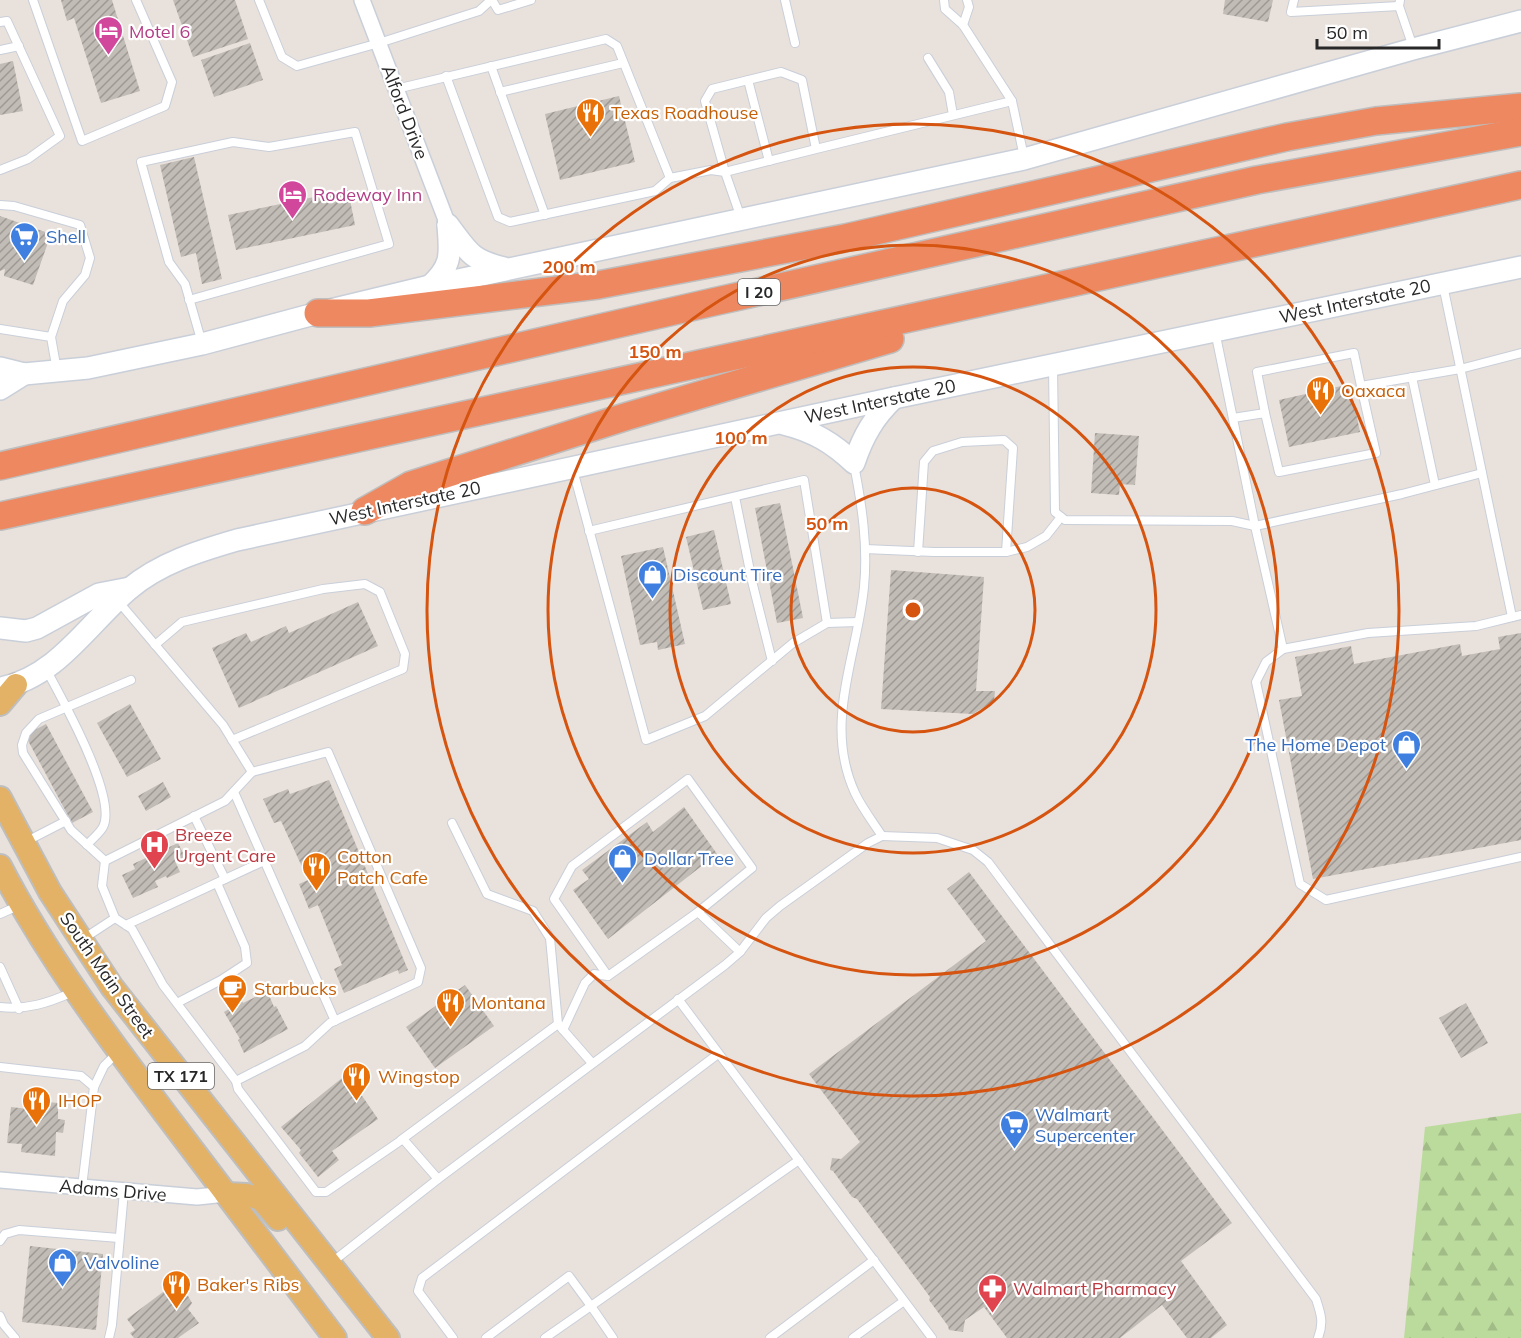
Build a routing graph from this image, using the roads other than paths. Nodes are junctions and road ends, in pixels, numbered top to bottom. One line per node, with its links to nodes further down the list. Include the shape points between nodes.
1 (33, 0): 2 (lane, via 82,141 165,106 172,82)
2 (136, 0)
3 (259, 0): 15 (lane, via 282,57 297,66)
4 (362, 0): 15 (street, Alford Drive)
5 (492, 0): 6 (lane, via 498,10); 15 (lane, via 479,11)
6 (531, 0)
7 (785, 0): 16 (lane)
8 (944, 0): 14 (lane, via 945,9)
9 (967, 0): 14 (lane, via 969,7)
10 (1294, 0): 11 (lane, via 1291,12)
11 (1399, 3): 18 (lane)
12 (1521, 21): 18 (main road)
13 (0, 22): 17 (lane, via 7,21)
14 (963, 25): 27 (lane)
15 (379, 43): 25 (street, Alford Drive)
16 (795, 43)
17 (19, 46): 19 (lane); 34 (lane, via 60,136 28,159)
18 (1413, 49): 32 (main road)
19 (0, 50)
20 (928, 58): 29 (lane, via 949,92)
21 (623, 63): 22 (lane, via 617,46 606,39); 26 (lane); 36 (lane)
22 (491, 66): 23 (lane); 26 (lane)
23 (446, 76): 25 (lane); 39 (lane, via 498,217 510,222)
24 (748, 80): 31 (lane, via 781,72 802,80); 33 (lane); 35 (lane, via 712,89 705,101)
25 (396, 89): 41 (street, Alford Drive)
26 (500, 92): 39 (lane)
27 (1012, 101): 29 (lane); 32 (lane)
28 (1521, 107): 48 (highway, via 1376,121 1287,137 845,238 598,285 369,313)
29 (953, 115): 31 (lane)
30 (1521, 132): 67 (highway, I 20, via 1257,180)
31 (816, 149): 33 (lane)
32 (1024, 159): 40 (main road)
33 (769, 161): 35 (lane)
34 (0, 170)
35 (725, 172): 36 (lane, via 711,170); 40 (lane)
36 (670, 178): 39 (lane, via 655,190)
37 (1521, 185): 46 (highway)
38 (0, 205): 51 (lane, via 80,225 90,258 86,275 63,301)
39 (545, 214)
40 (742, 220): 43 (main road)
41 (448, 225): 43 (main road, via 477,260); 45 (main road, via 448,265)
42 (1521, 267): 44 (main road, West Interstate 20)
43 (507, 269): 45 (main road)
44 (1442, 283): 50 (main road, West Interstate 20); 56 (lane)
45 (430, 286): 48 (main road)
46 (1026, 291): 72 (highway, via 993,314 860,347 628,416 411,485); 73 (highway)
47 (189, 300): 47 (lane, via 185,284 169,262 141,162 233,142 268,147 355,132 389,244); 52 (lane)
48 (318, 313): 52 (main road)
49 (0, 329): 51 (lane)
50 (1215, 330): 54 (main road, West Interstate 20); 64 (lane)
51 (51, 337): 57 (lane)
52 (202, 344): 57 (main road)
53 (1521, 353): 56 (lane)
54 (1053, 364): 62 (main road, West Interstate 20); 74 (lane, via 1055,513)
55 (0, 368): 58 (main road)
56 (1460, 369): 59 (lane); 69 (lane)
57 (57, 372): 58 (main road)
58 (24, 374): 61 (main road)
59 (1412, 377): 60 (lane); 70 (lane)
60 (1361, 386): 63 (lane, via 1354,353 1257,372); 63 (lane, via 1376,453 1279,472)
61 (0, 389)
62 (894, 398): 65 (main road, West Interstate 20); 66 (main road, via 868,429)
63 (1264, 413): 64 (lane)
64 (1233, 418): 75 (lane)
65 (781, 423): 66 (main road, via 828,440); 68 (main road, West Interstate 20)
66 (854, 463): 77 (lane)
67 (0, 466)
68 (572, 468): 72 (main road, West Interstate 20); 76 (lane)
69 (1482, 473): 70 (lane); 82 (lane)
70 (1435, 485): 75 (lane)
71 (735, 497): 76 (lane); 84 (lane, via 804,480); 88 (lane)
72 (365, 511): 80 (main road, West Interstate 20, via 196,552 154,571)
73 (0, 516)
74 (1061, 517): 75 (lane, via 1232,520); 79 (lane, via 1046,536 1027,547)
75 (1255, 526): 87 (lane)
76 (589, 531): 88 (lane, via 646,741 705,716)
77 (865, 549): 78 (lane); 83 (lane)
78 (918, 552): 79 (lane); 79 (lane, via 924,462 933,451 962,442 1004,440 1013,448)
79 (1006, 552)
80 (123, 594): 85 (main road, via 99,594 37,628); 86 (lane); 89 (main road, West Interstate 20)
81 (1521, 615): 82 (lane)
82 (1512, 618): 87 (lane, via 1476,626 1368,633)
83 (858, 621): 84 (lane); 101 (lane, via 840,734 855,794)
84 (827, 623): 88 (lane)
85 (0, 628)
86 (155, 645): 94 (lane); 94 (lane, via 182,622 323,589 365,584 380,592 405,654 403,669)
87 (1283, 649): 104 (lane, via 1266,662 1256,682 1300,884 1326,900)
88 (772, 661)
89 (46, 669): 91 (main road, West Interstate 20); 93 (lane)
90 (131, 680): 93 (lane)
91 (8, 687): 92 (main road)
92 (0, 704)
93 (67, 708): 99 (lane, via 39,719 26,733 22,745 23,753); 103 (lane, via 99,779 106,812 103,828)
94 (232, 740): 95 (lane)
95 (252, 772): 96 (lane); 122 (lane, via 328,752 421,968 418,982)
96 (234, 792): 98 (lane, via 225,801); 106 (lane)
97 (0, 798): 102 (main road, South Main Street / TX 171)
98 (194, 816): 105 (lane); 108 (lane)
99 (66, 821): 102 (lane); 103 (lane)
100 (452, 823): 123 (lane, via 487,894 533,911 550,938)
101 (882, 836): 114 (lane, via 780,906); 156 (lane, via 937,838 973,849 988,862 1316,1299 1322,1316)
102 (22, 843): 113 (main road, South Main Street / TX 171)
103 (87, 844): 105 (lane)
104 (1521, 857)
105 (105, 861): 111 (lane, via 102,886)
106 (264, 861): 108 (lane); 122 (lane)
107 (0, 866): 109 (main road, South Main Street / TX 171)
108 (221, 881): 112 (lane); 119 (lane, via 247,963)
109 (10, 909): 117 (main road, South Main Street / TX 171)
110 (698, 912): 114 (lane); 116 (lane); 116 (lane, via 752,867 688,779 572,867 554,899)
111 (115, 918): 112 (lane); 113 (lane)
112 (126, 925): 119 (lane)
113 (80, 941): 140 (main road, South Main Street / TX 171, via 146,1032)
114 (740, 952): 118 (lane)
115 (0, 967): 121 (lane)
116 (608, 976): 123 (lane, via 594,974 585,983)
117 (77, 990): 121 (lane, via 47,1004); 124 (main road, South Main Street / TX 171)
118 (678, 999): 125 (lane); 126 (lane)
119 (177, 1003): 128 (lane)
120 (0, 1007): 121 (lane)
121 (19, 1009)
122 (335, 1021): 128 (lane, via 305,1046)
123 (561, 1027): 126 (lane); 130 (lane)
124 (119, 1052): 129 (lane, via 104,1066); 136 (main road, South Main Street / TX 171)
125 (718, 1054): 131 (lane); 149 (lane, via 422,1278 418,1291)
126 (592, 1063): 133 (lane)
127 (0, 1067): 129 (lane, via 81,1076)
128 (236, 1081): 130 (lane, via 238,1089 316,1192 326,1192)
129 (94, 1088): 134 (lane)
130 (401, 1140): 133 (lane)
131 (799, 1160): 139 (lane); 142 (lane)
132 (0, 1179): 134 (street, Adams Drive)
133 (438, 1179): 140 (lane)
134 (82, 1187): 135 (street, Adams Drive)
135 (124, 1191): 136 (street, Adams Drive, via 205,1197); 137 (lane)
136 (226, 1194): 146 (main road, South Main Street / TX 171); 147 (main road, via 261,1199)
137 (119, 1238): 138 (lane, via 19,1230 5,1234); 145 (lane)
138 (0, 1241)
139 (874, 1260): 141 (lane); 153 (lane)
140 (331, 1263): 148 (main road, South Main Street / TX 171)
141 (904, 1301): 154 (lane); 155 (lane)
142 (591, 1306): 150 (lane, via 569,1276); 151 (lane); 152 (lane)
143 (0, 1316): 144 (lane)
144 (15, 1338)
145 (109, 1338)
146 (335, 1338)
147 (381, 1338)
148 (388, 1338)
149 (453, 1338)
150 (486, 1338)
151 (545, 1338)
152 (613, 1338)
153 (770, 1338)
154 (853, 1338)
155 (932, 1338)
156 (1318, 1338)

